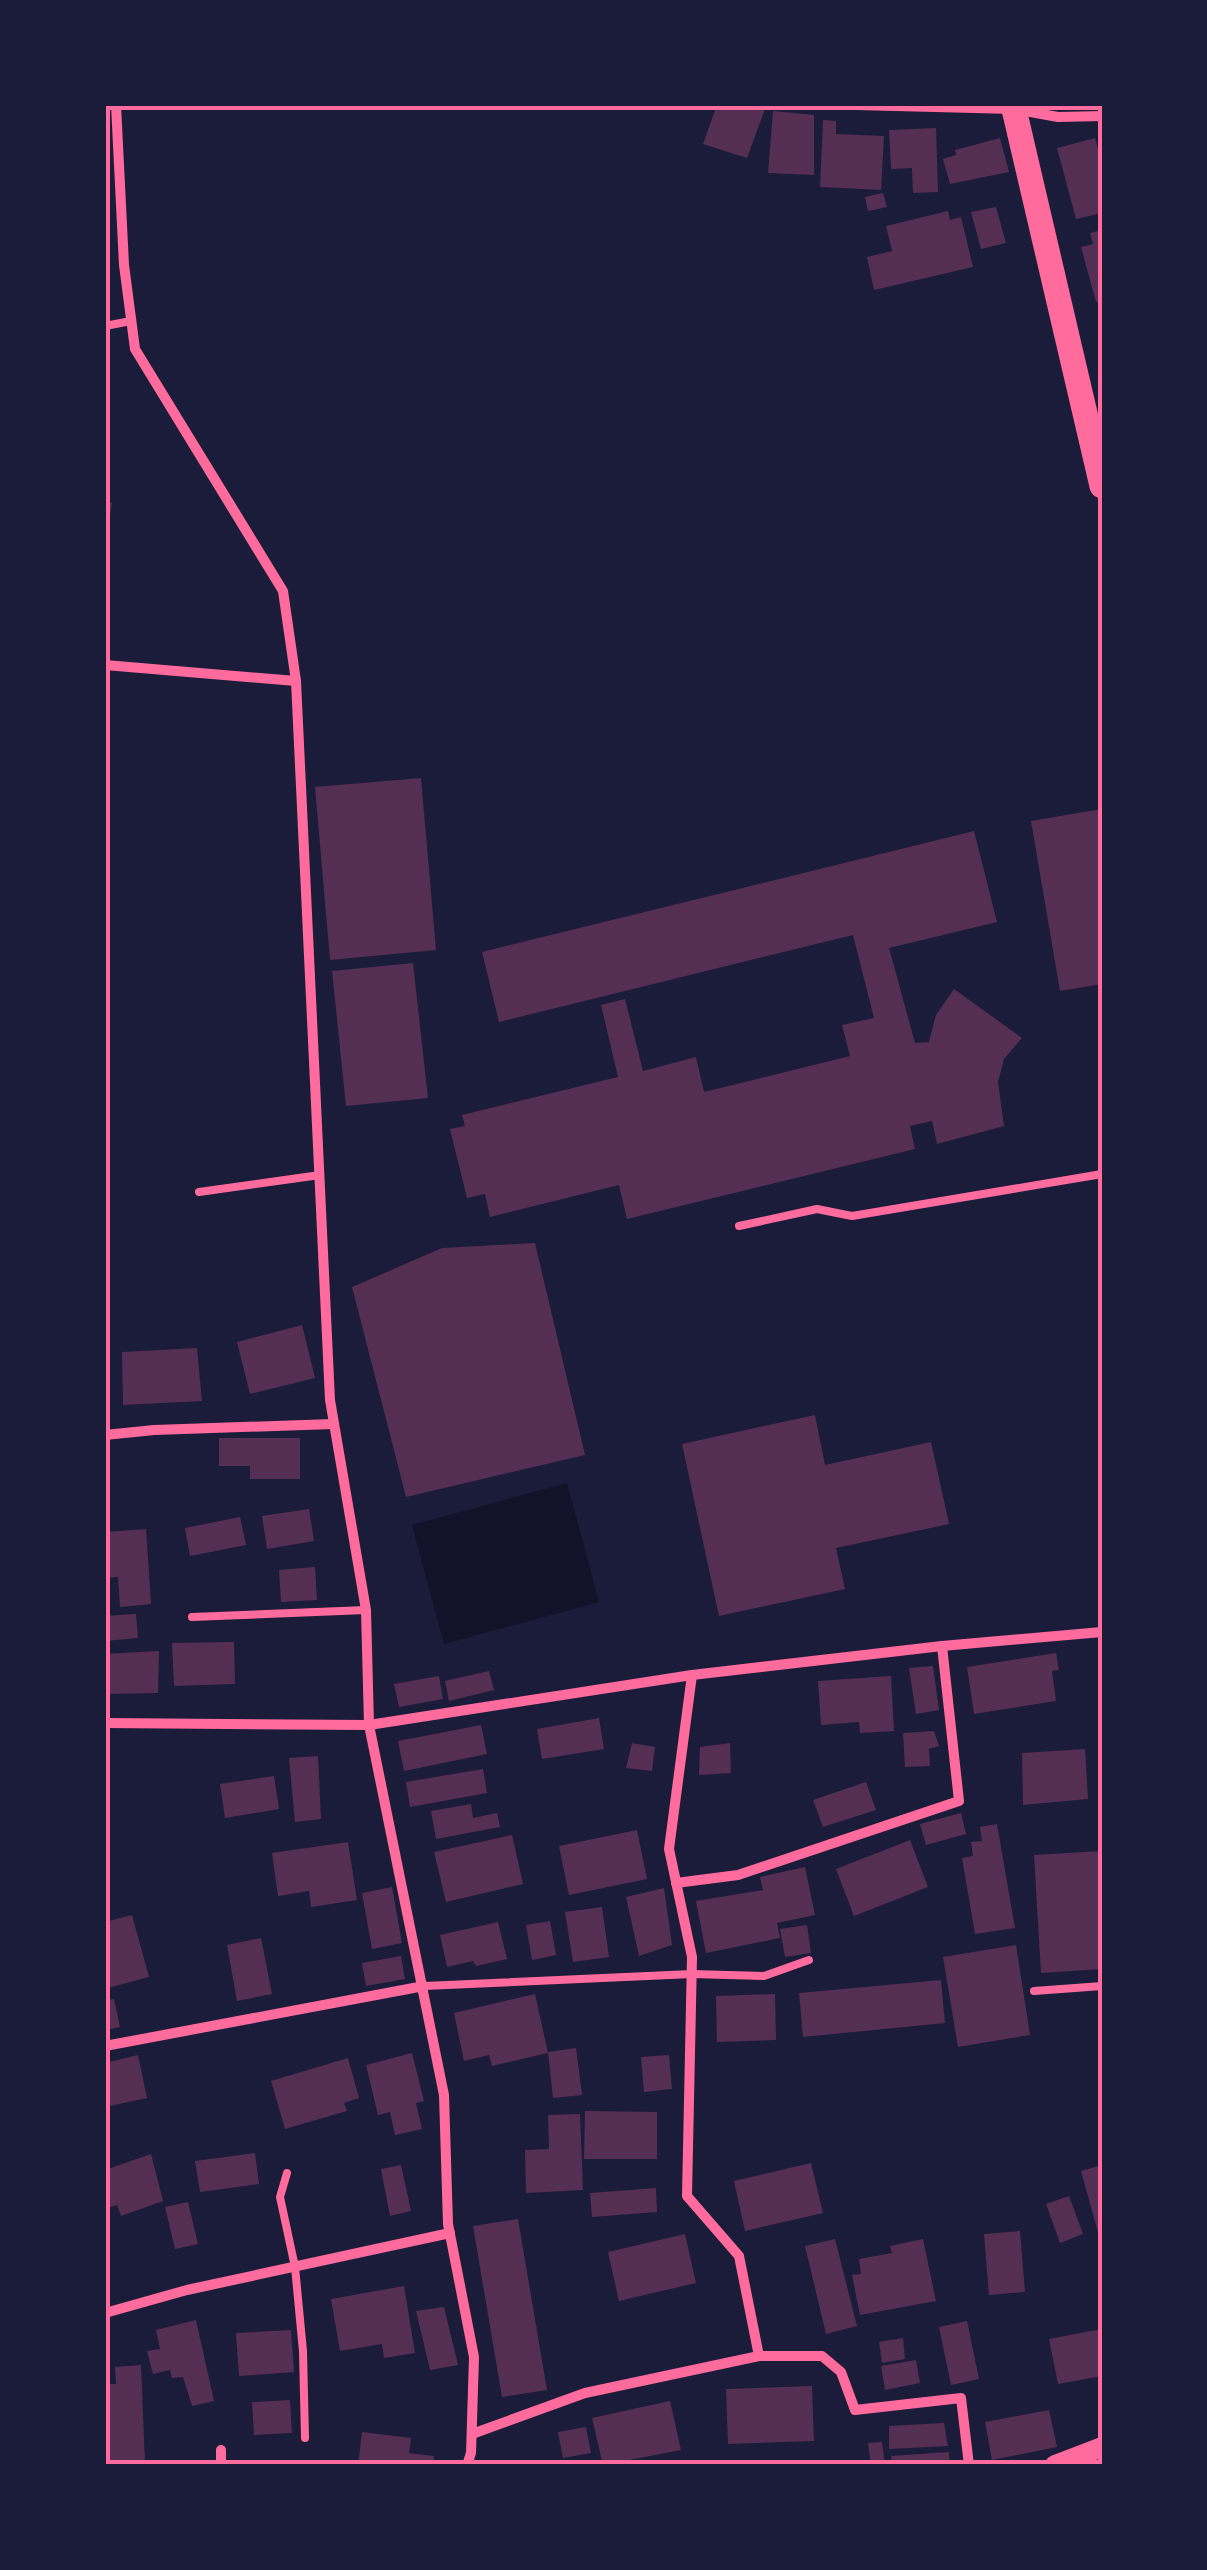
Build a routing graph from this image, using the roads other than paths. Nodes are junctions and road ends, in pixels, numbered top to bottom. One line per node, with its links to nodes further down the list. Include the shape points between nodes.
1 (116, 105): 5 (street)
2 (856, 105): 3 (street)
3 (1013, 107): 4 (street); 7 (main road)
4 (1102, 116)
5 (131, 321): 6 (lane); 9 (street, via 135,349 283,591)
6 (105, 326)
7 (1102, 486)
8 (105, 665): 9 (street)
9 (296, 681): 11 (street)
10 (1102, 1174): 13 (lane, via 852,1216 817,1209)
11 (320, 1175): 12 (lane); 14 (street)
12 (199, 1192)
13 (740, 1226)
14 (333, 1424): 15 (street); 16 (street)
15 (105, 1435)
16 (366, 1610): 17 (lane); 22 (street)
17 (192, 1617)
18 (1102, 1632): 19 (street)
19 (942, 1646): 20 (street); 23 (street, via 959,1801 738,1874)
20 (692, 1675): 22 (street); 23 (street, via 670,1849)
21 (105, 1722): 22 (street)
22 (369, 1724): 26 (street)
23 (676, 1883): 25 (street)
24 (809, 1960): 25 (lane, via 764,1976)
25 (692, 1974): 26 (lane); 34 (street, via 687,2196 739,2256)
26 (424, 1986): 29 (street); 31 (street, via 444,2095)
27 (1102, 1986): 28 (lane)
28 (1034, 1991)
29 (105, 2046)
30 (287, 2174): 32 (lane, via 280,2197)
31 (450, 2234): 32 (street); 35 (street, via 474,2356)
32 (295, 2267): 33 (street); 36 (lane)
33 (105, 2313)
34 (759, 2356): 35 (street, via 585,2393); 41 (street, via 822,2356 841,2372 854,2410 960,2398)
35 (472, 2434): 40 (street)
36 (304, 2438)
37 (1102, 2447): 42 (main road)
38 (221, 2450): 39 (street)
39 (222, 2465)
40 (467, 2465)
41 (969, 2465)
42 (1055, 2465)

